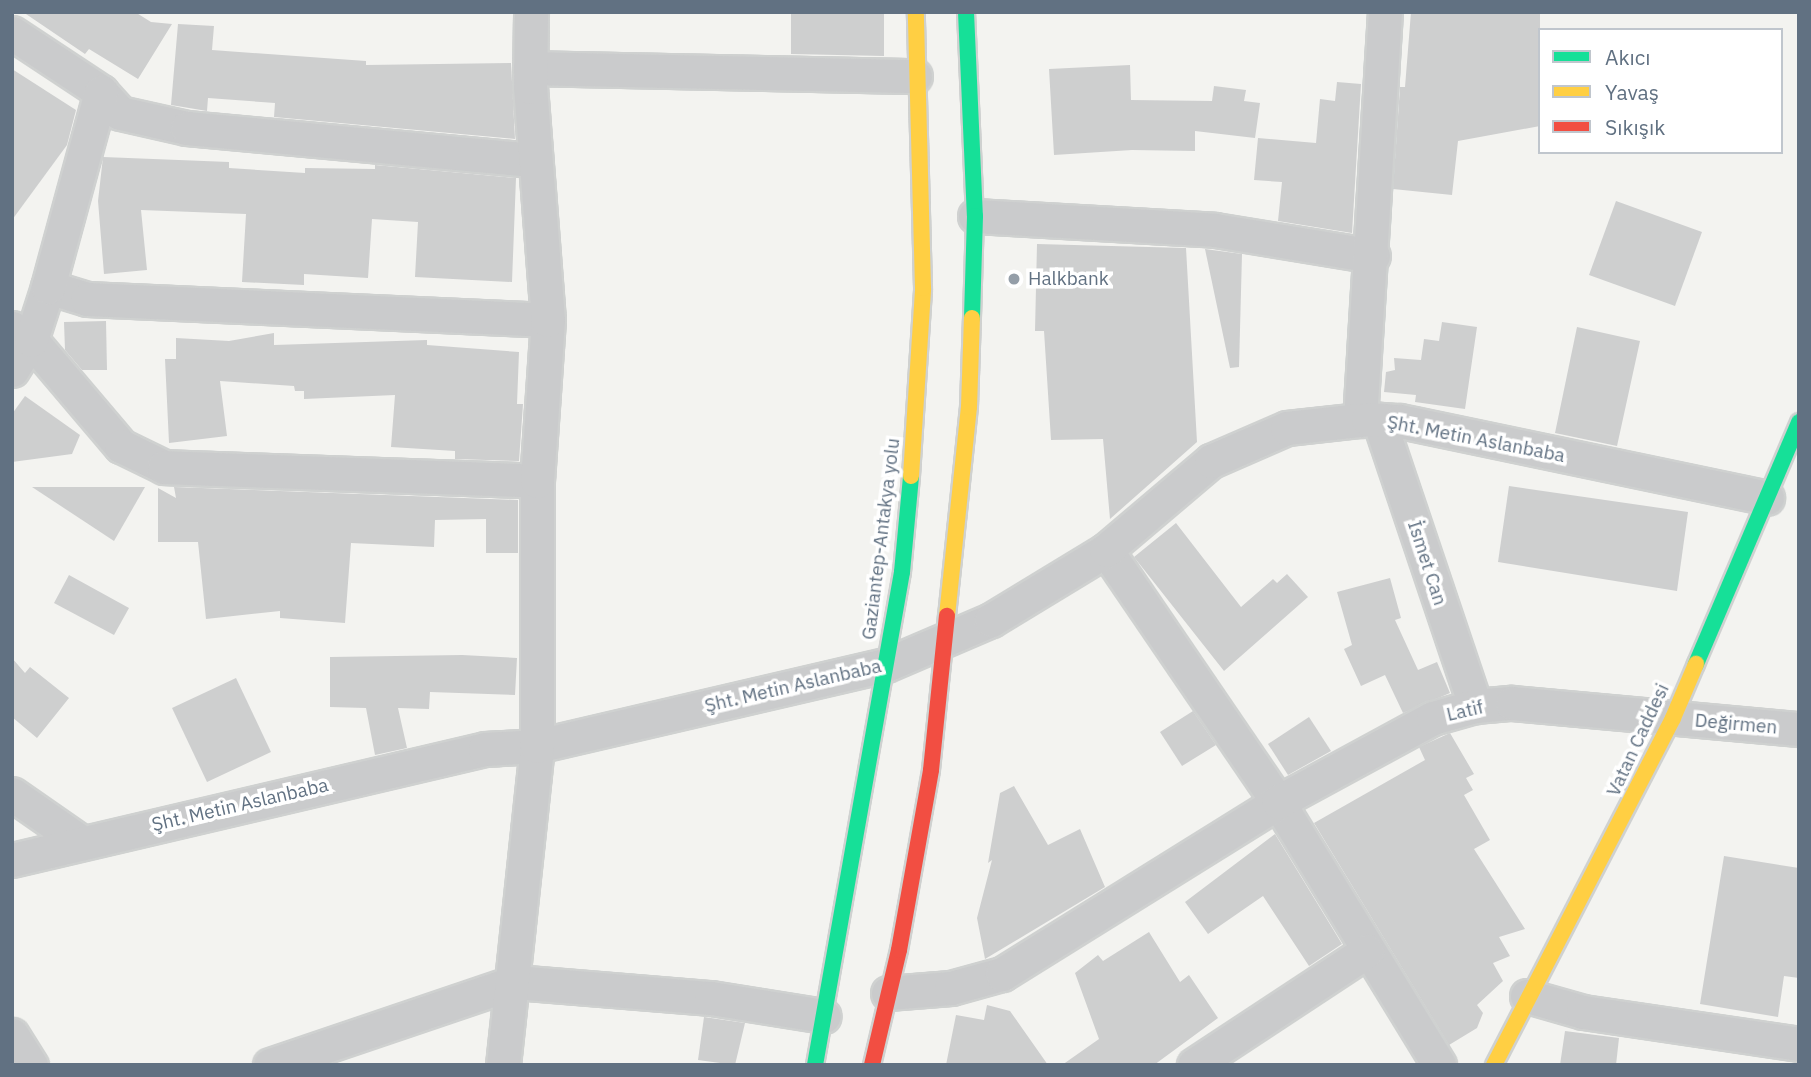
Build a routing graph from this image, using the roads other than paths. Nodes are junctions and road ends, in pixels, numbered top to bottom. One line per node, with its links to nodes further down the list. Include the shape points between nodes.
1 (531, 12): 6 (street)
2 (916, 12): 7 (main road, Gaziantep-Antakya yolu)
3 (967, 12): 10 (main road)
4 (1385, 12): 11 (street)
5 (12, 33): 8 (street)
6 (530, 68): 7 (street); 9 (street)
7 (915, 76): 22 (main road, Gaziantep-Antakya yolu, via 923,288 917,418 902,572)
8 (101, 92): 9 (street, via 120,113 187,128); 12 (street)
9 (535, 160): 13 (street)
10 (975, 216): 11 (street, via 1215,230); 21 (main road, via 970,407)
11 (1373, 256): 16 (street)
12 (48, 287): 13 (street, via 87,299); 14 (street)
13 (548, 320): 18 (street)
14 (22, 334): 15 (street); 18 (street, via 121,446 164,467)
15 (12, 370)
16 (1370, 420): 19 (street, Şht. Metin Aslanbaba); 20 (street, Şht. Metin Aslanbaba, via 1287,428 1211,461); 23 (street, İsmet Can)
17 (1799, 422): 19 (main road, Vatan Caddesi)
18 (537, 481): 26 (street)
19 (1767, 498): 24 (main road, Vatan Caddesi)
20 (1106, 550): 21 (street, Şht. Metin Aslanbaba, via 991,620); 28 (street)
21 (945, 638): 22 (street, Şht. Metin Aslanbaba); 33 (main road, via 931,769)
22 (886, 665): 26 (street, Şht. Metin Aslanbaba); 35 (main road, Gaziantep-Antakya yolu)
23 (1475, 706): 24 (street, Latif, via 1512,703); 28 (street, Latif, via 1395,735)
24 (1673, 718): 25 (street, Değirmen); 34 (main road, Vatan Caddesi, via 1611,844)
25 (1799, 729)
26 (537, 746): 29 (street, Şht. Metin Aslanbaba, via 485,749); 32 (street)
27 (12, 794): 29 (street)
28 (1278, 802): 31 (street); 33 (street, Latif, via 1002,974 951,988)
29 (81, 842): 30 (street, Şht. Metin Aslanbaba)
30 (12, 860)
31 (1367, 950): 43 (street); 44 (street)
32 (515, 982): 35 (street, via 711,998); 39 (street); 40 (street)
33 (888, 993): 42 (main road)
34 (1527, 996): 37 (street, via 1583,1012); 45 (main road, Vatan Caddesi)
35 (824, 1016): 41 (main road, Gaziantep-Antakya yolu)
36 (12, 1035): 38 (street)
37 (1788, 1051)
38 (31, 1065)
39 (270, 1065)
40 (503, 1065)
41 (815, 1065)
42 (872, 1065)
43 (1194, 1065)
44 (1439, 1065)
45 (1494, 1065)

